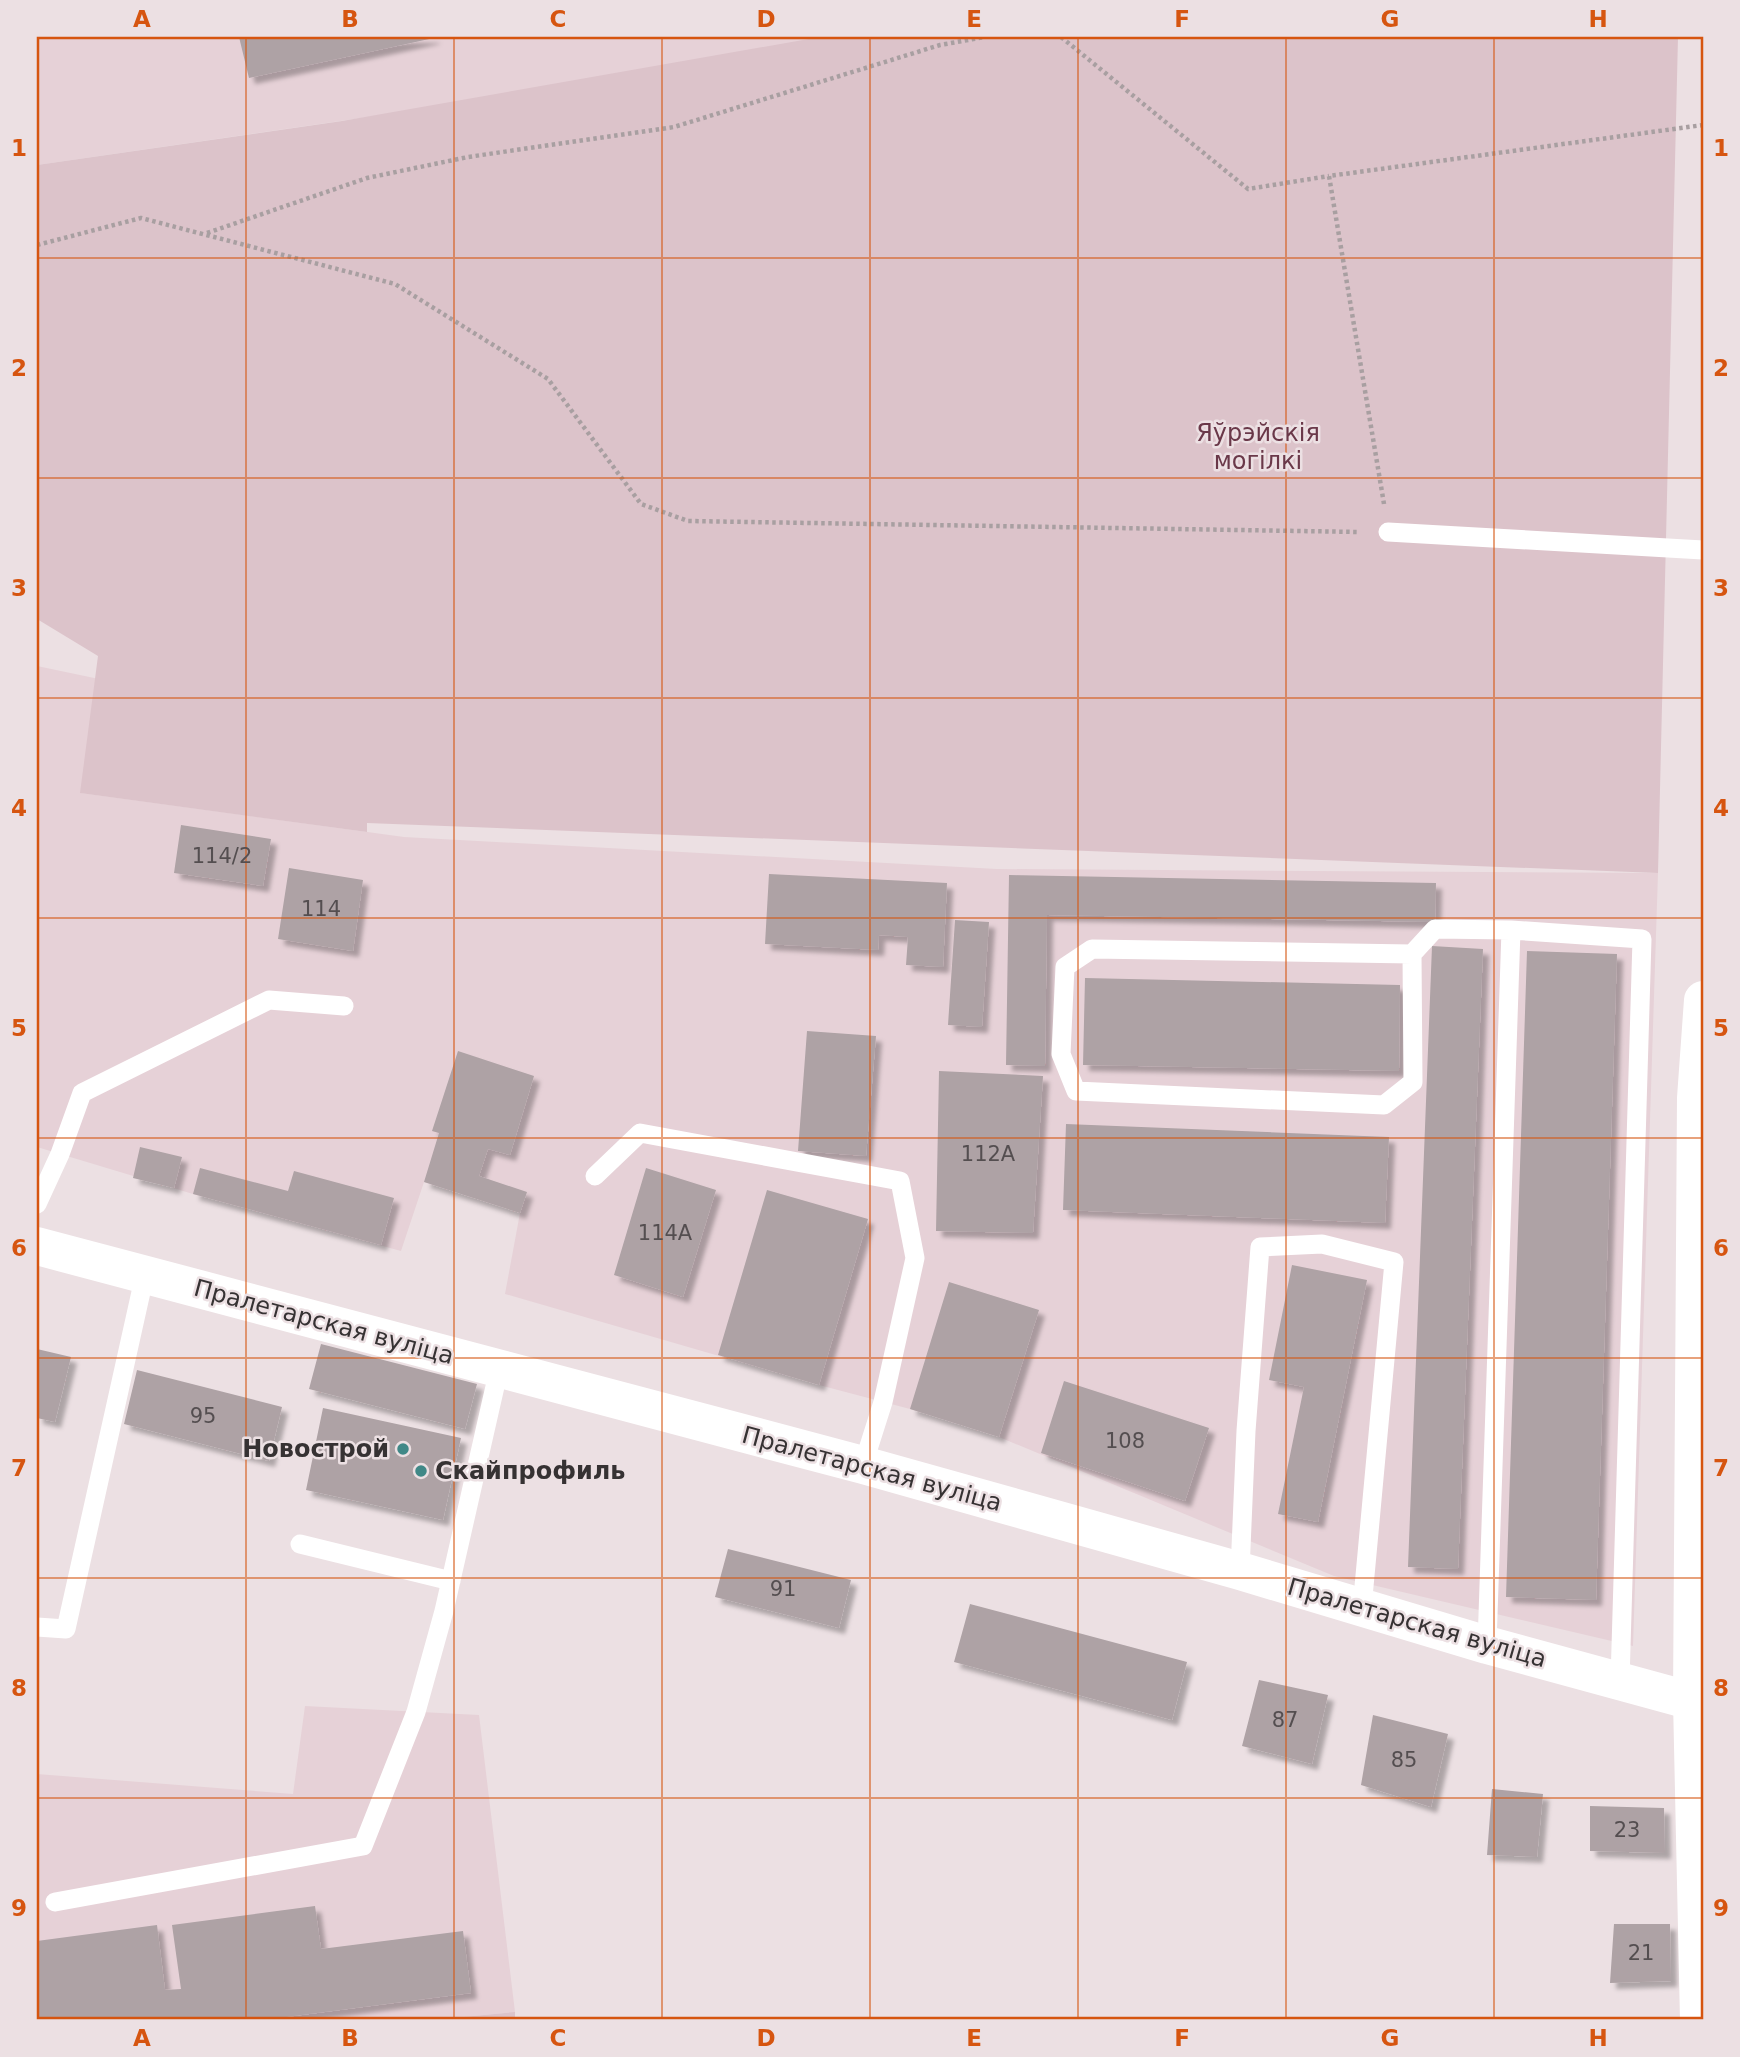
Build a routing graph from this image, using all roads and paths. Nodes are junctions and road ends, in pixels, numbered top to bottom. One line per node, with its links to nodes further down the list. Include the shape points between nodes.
1 (985, 37): 5 (path, via 940,45 674,127 468,157 367,178)
2 (1061, 37): 4 (path, via 1248,189)
3 (1703, 125): 4 (path)
4 (1329, 176): 7 (path)
5 (205, 233): 6 (path, via 141,218); 7 (path, via 395,284 548,379 641,504 688,521)
6 (37, 245)
7 (1388, 533): 8 (lane)
8 (1703, 550)
9 (1511, 930): 10 (lane, via 1435,929); 25 (lane); 26 (lane, via 1642,939)
10 (1412, 954): 10 (lane, via 1092,949 1065,967 1061,1054 1076,1091 1384,1105 1413,1082)
11 (1703, 1000): 13 (street)
12 (344, 1006): 15 (lane, via 269,1000 82,1093)
13 (1700, 1098): 27 (street)
14 (595, 1176): 19 (lane, via 640,1133 900,1181 915,1258 883,1402)
15 (37, 1204)
16 (37, 1246): 17 (street, Пралетарская вуліца)
17 (145, 1274): 18 (street, Пралетарская вуліца); 24 (lane, via 66,1629)
18 (499, 1369): 19 (street, Пралетарская вуліца); 22 (lane)
19 (863, 1465): 21 (street, Пралетарская вуліца)
20 (300, 1544): 22 (lane)
21 (1240, 1571): 23 (street, Пралетарская вуліца); 23 (lane, via 1261,1247 1322,1244 1394,1262)
22 (451, 1581): 28 (lane, via 416,1712 363,1846)
23 (1362, 1608): 25 (street, Пралетарская вуліца)
24 (37, 1627)
25 (1487, 1645): 26 (street, Пралетарская вуліца)
26 (1620, 1681): 27 (street, Пралетарская вуліца)
27 (1697, 1702): 29 (street)
28 (55, 1902)
29 (1699, 2020)

